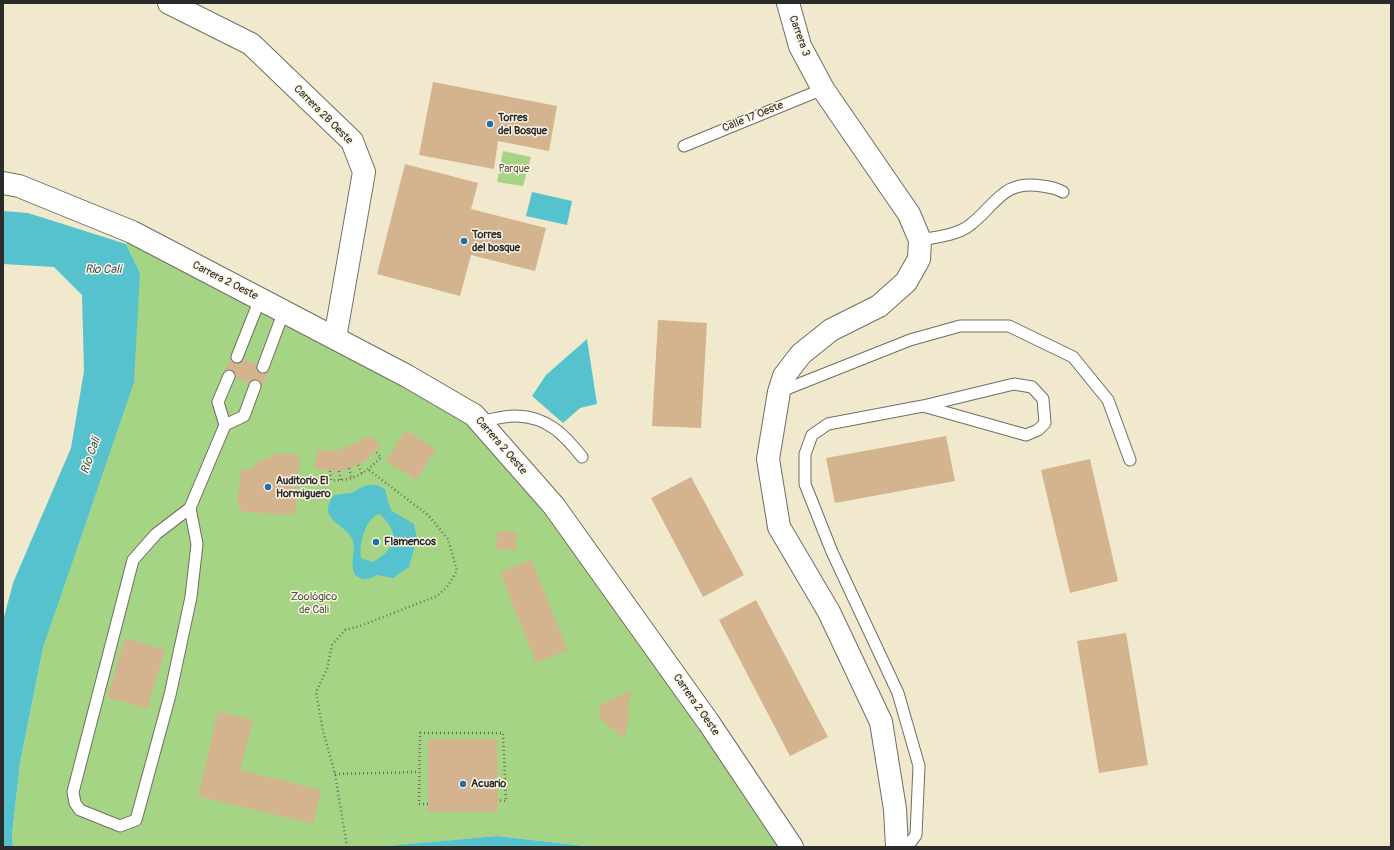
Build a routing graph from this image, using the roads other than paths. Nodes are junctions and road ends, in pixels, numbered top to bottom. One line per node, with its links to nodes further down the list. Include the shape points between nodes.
1 (169, 3): 10 (street, Carrera 2B Oeste, via 251,44 352,141 364,172)
2 (788, 3): 3 (street, Carrera 3, via 800,46)
3 (823, 89): 4 (lane, Calle 17 Oeste); 7 (street, Carrera 3, via 909,214)
4 (684, 146)
5 (3, 183): 8 (street, Carrera 2 Oeste, via 19,186 132,232)
6 (1063, 192): 7 (lane, via 1057,188 1034,185 1010,188 970,226)
7 (920, 240): 15 (street, via 919,259 906,282 879,306 831,330 801,354 784,376)
8 (260, 299): 9 (street, Carrera 2 Oeste); 11 (lane)
9 (284, 312): 10 (street, Carrera 2 Oeste); 12 (lane)
10 (334, 338): 17 (street, Carrera 2 Oeste, via 414,380 474,415)
11 (237, 357)
12 (263, 367)
13 (229, 376): 18 (lane, via 218,402)
14 (255, 386): 18 (lane, via 244,416)
15 (779, 392): 20 (lane, via 910,340 960,326 1009,326 1073,357 1108,400); 23 (street, via 768,459 779,527 829,612 881,722 895,809)
16 (923, 406): 16 (lane, via 1014,384 1032,387 1043,399 1045,424 1026,435); 24 (lane, via 828,424 812,435 805,454 805,484 832,552 898,693 919,766 916,835)
17 (480, 422): 19 (lane, via 516,416 540,420 568,438); 22 (street, Carrera 2 Oeste, via 554,506 709,723)
18 (225, 425): 21 (lane)
19 (582, 457)
20 (1130, 460)
21 (190, 508): 21 (lane, via 156,534 133,560 73,792 75,803 80,810 120,826 136,820 170,696 191,596 198,544)
22 (792, 847)
23 (897, 847)
24 (907, 847)

